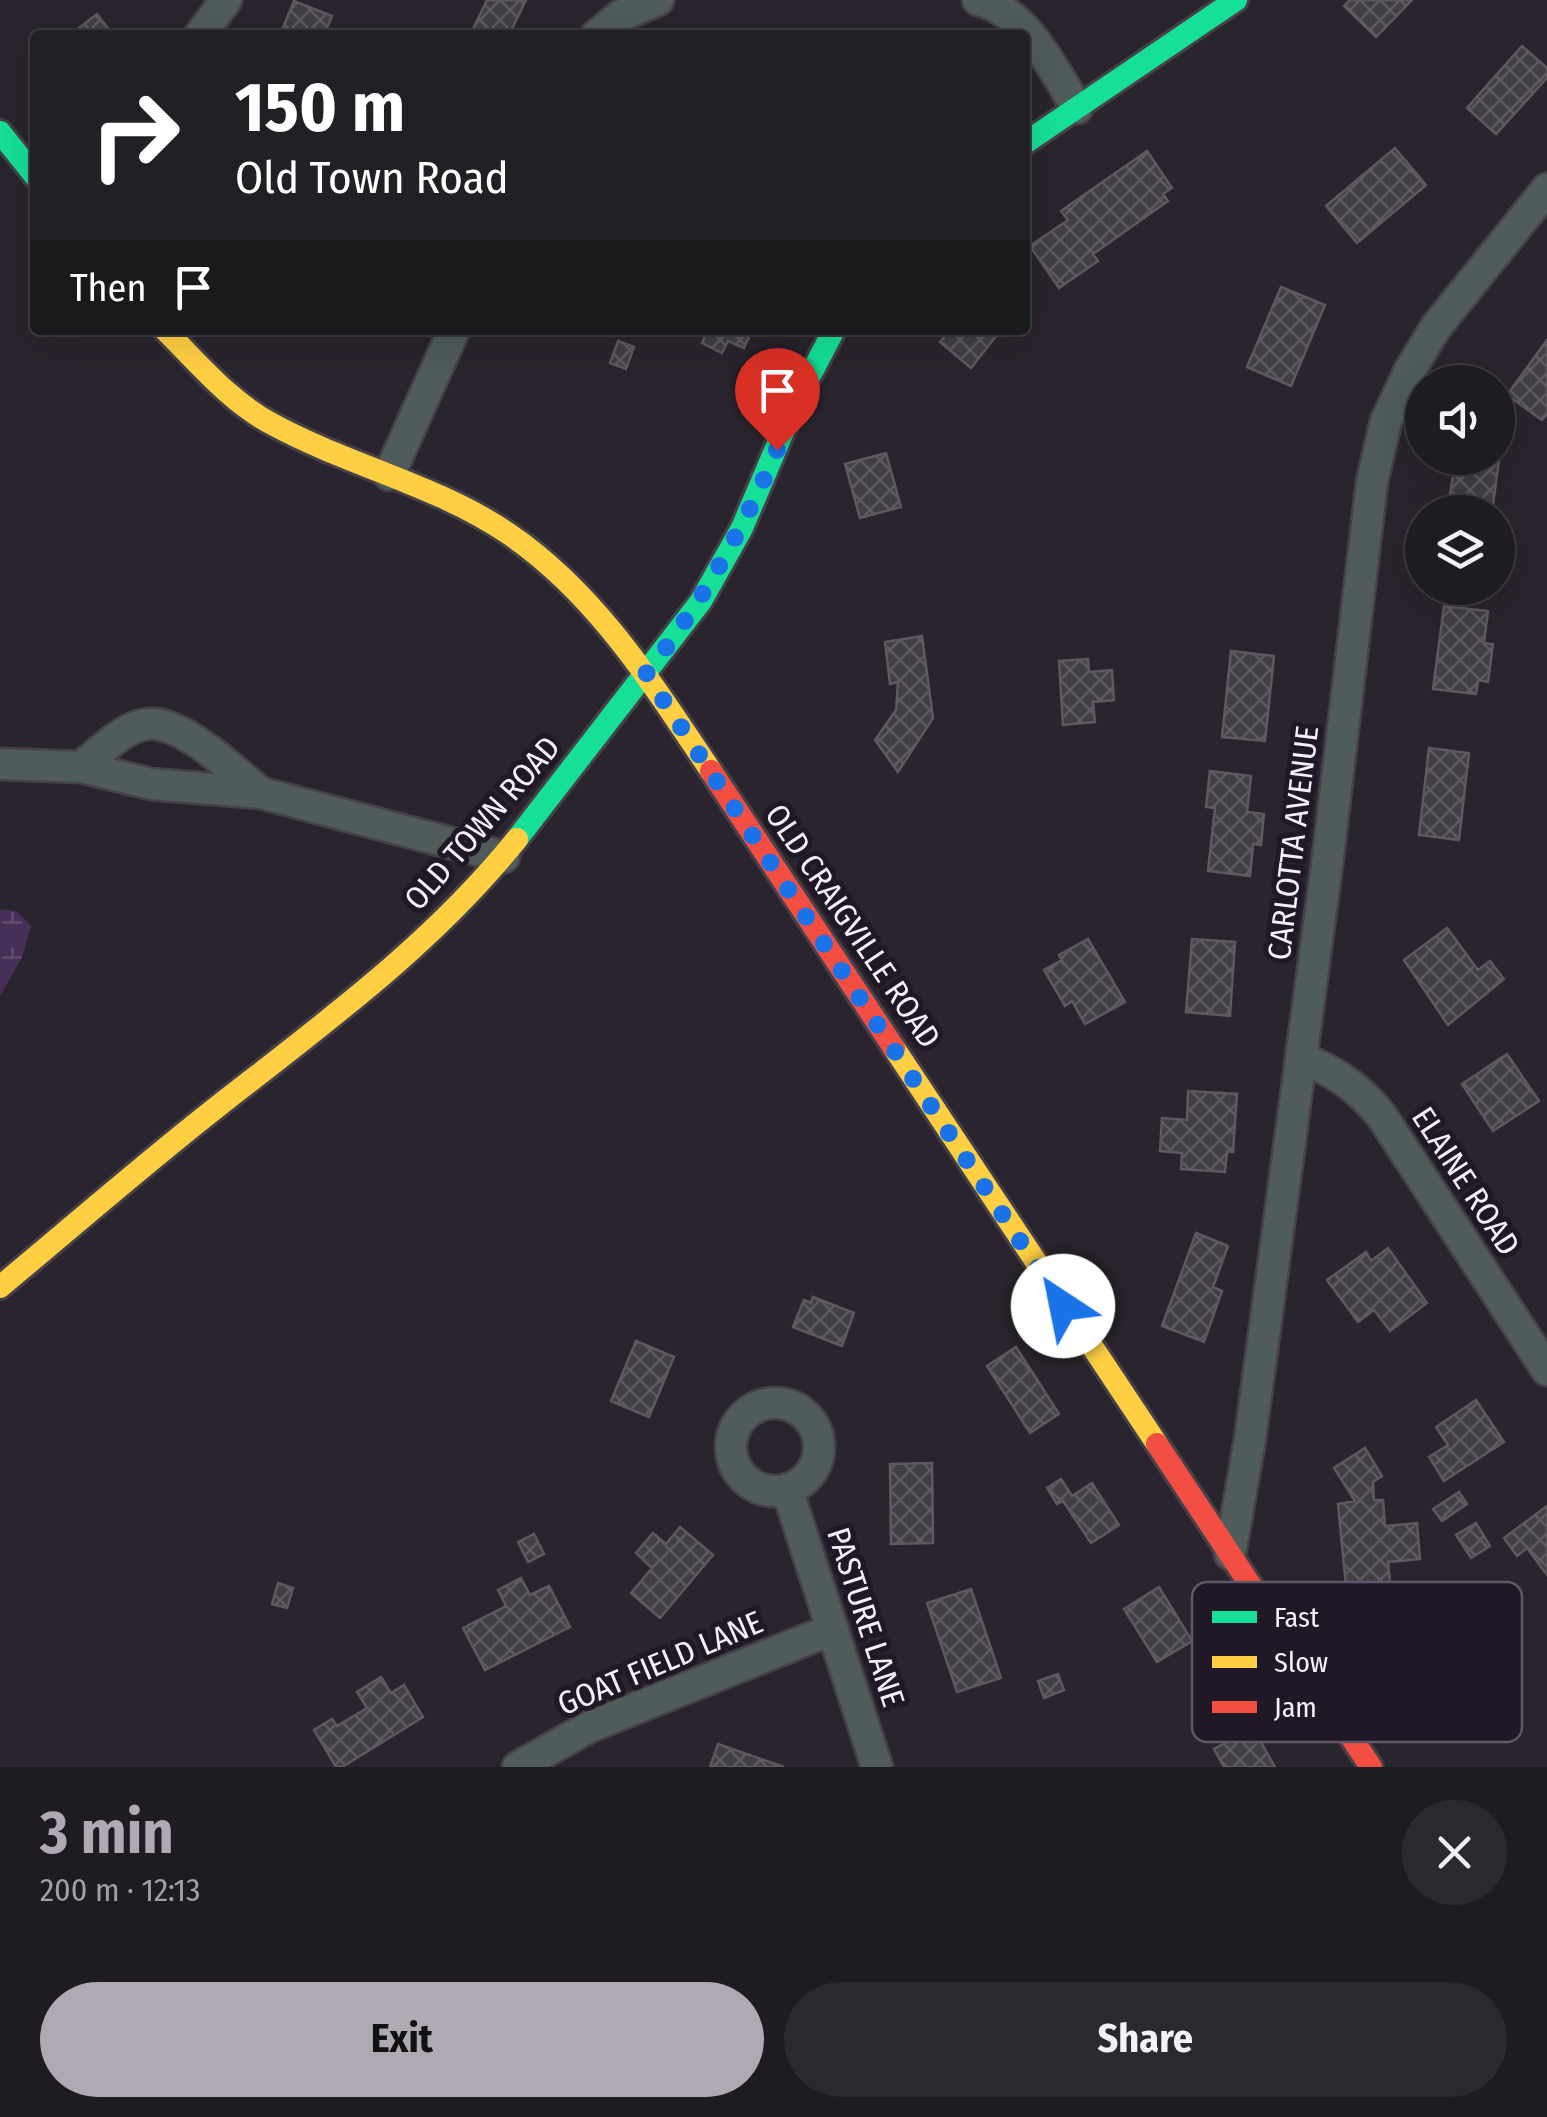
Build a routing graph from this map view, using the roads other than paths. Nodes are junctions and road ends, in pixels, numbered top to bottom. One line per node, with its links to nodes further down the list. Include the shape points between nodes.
1 (226, 0): 5 (street)
2 (658, 0): 6 (street)
3 (978, 0): 7 (street, via 1010,14)
4 (1236, 0): 9 (street)
5 (204, 30)
6 (604, 30)
7 (1025, 30)
8 (1030, 37): 9 (street)
9 (1078, 108): 11 (street)
10 (0, 132): 12 (street)
11 (1030, 140)
12 (30, 170)
13 (1547, 189): 23 (street, CARLOTTA AVENUE, via 1436,326 1386,421 1372,482)
14 (170, 335): 17 (street, OLD CRAIGVILLE ROAD, via 242,406)
15 (452, 335): 17 (street)
16 (831, 335): 18 (street, OLD TOWN ROAD, via 736,540)
17 (388, 475): 18 (street, OLD CRAIGVILLE ROAD, via 488,521 546,561)
18 (646, 674): 22 (street, OLD TOWN ROAD); 27 (street, OLD CRAIGVILLE ROAD)
19 (0, 764): 20 (street)
20 (81, 767): 21 (street, via 151,784); 21 (street, via 148,724 165,726 196,741)
21 (261, 792): 22 (street)
22 (504, 857): 24 (street, OLD TOWN ROAD, via 380,979)
23 (1300, 1058): 25 (street, ELAINE ROAD, via 1345,1079 1381,1114); 27 (street, CARLOTTA AVENUE)
24 (0, 1287)
25 (1547, 1370)
26 (788, 1489): 29 (street, PASTURE LANE)
27 (1230, 1554): 28 (street, OLD CRAIGVILLE ROAD)
28 (1249, 1582)
29 (833, 1629): 31 (street, GOAT FIELD LANE, via 589,1728); 32 (street, PASTURE LANE)
30 (1355, 1742): 33 (street, OLD CRAIGVILLE ROAD)
31 (518, 1767)
32 (878, 1767)
33 (1372, 1767)

